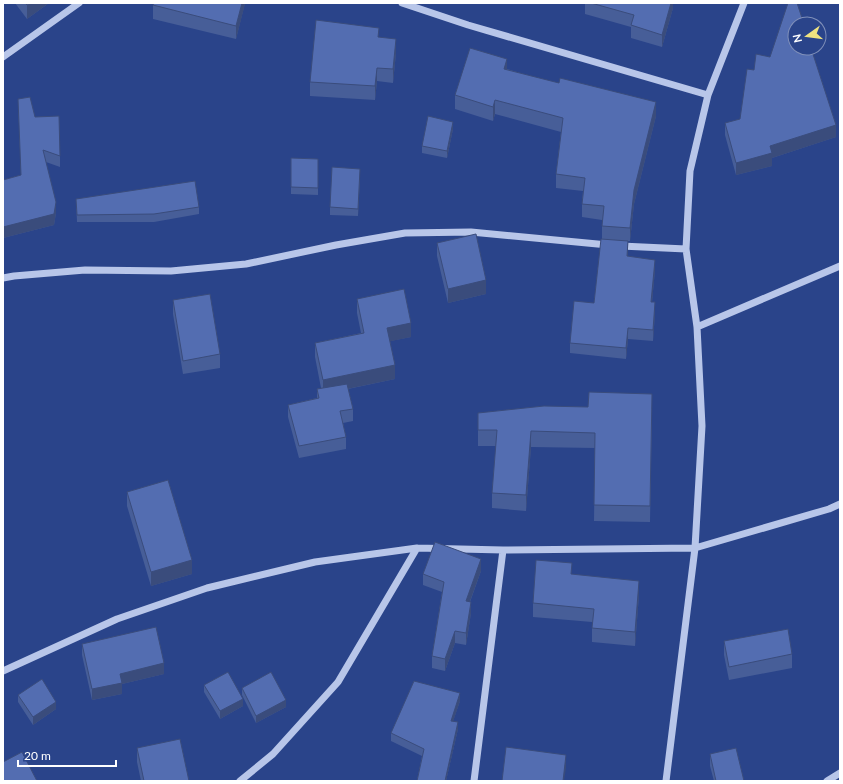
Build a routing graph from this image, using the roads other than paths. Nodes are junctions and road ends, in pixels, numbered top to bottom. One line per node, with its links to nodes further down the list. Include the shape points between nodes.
1 (79, 3): 4 (street)
2 (402, 3): 5 (street, via 468,25)
3 (744, 3): 5 (street)
4 (3, 57)
5 (708, 95): 6 (street, via 690,171)
6 (686, 249): 8 (street, via 601,245 471,232 405,233 246,264 171,271 85,270); 9 (street)
7 (840, 266): 9 (street)
8 (3, 278)
9 (697, 327): 12 (street, via 702,426)
10 (840, 504): 12 (street)
11 (417, 548): 13 (street); 14 (street, via 315,562 207,588 116,619); 16 (street, via 338,682 273,754)
12 (695, 548): 13 (street); 18 (street)
13 (503, 550): 17 (street)
14 (3, 671)
15 (840, 773): 19 (street)
16 (240, 781)
17 (474, 781)
18 (666, 781)
19 (827, 781)

